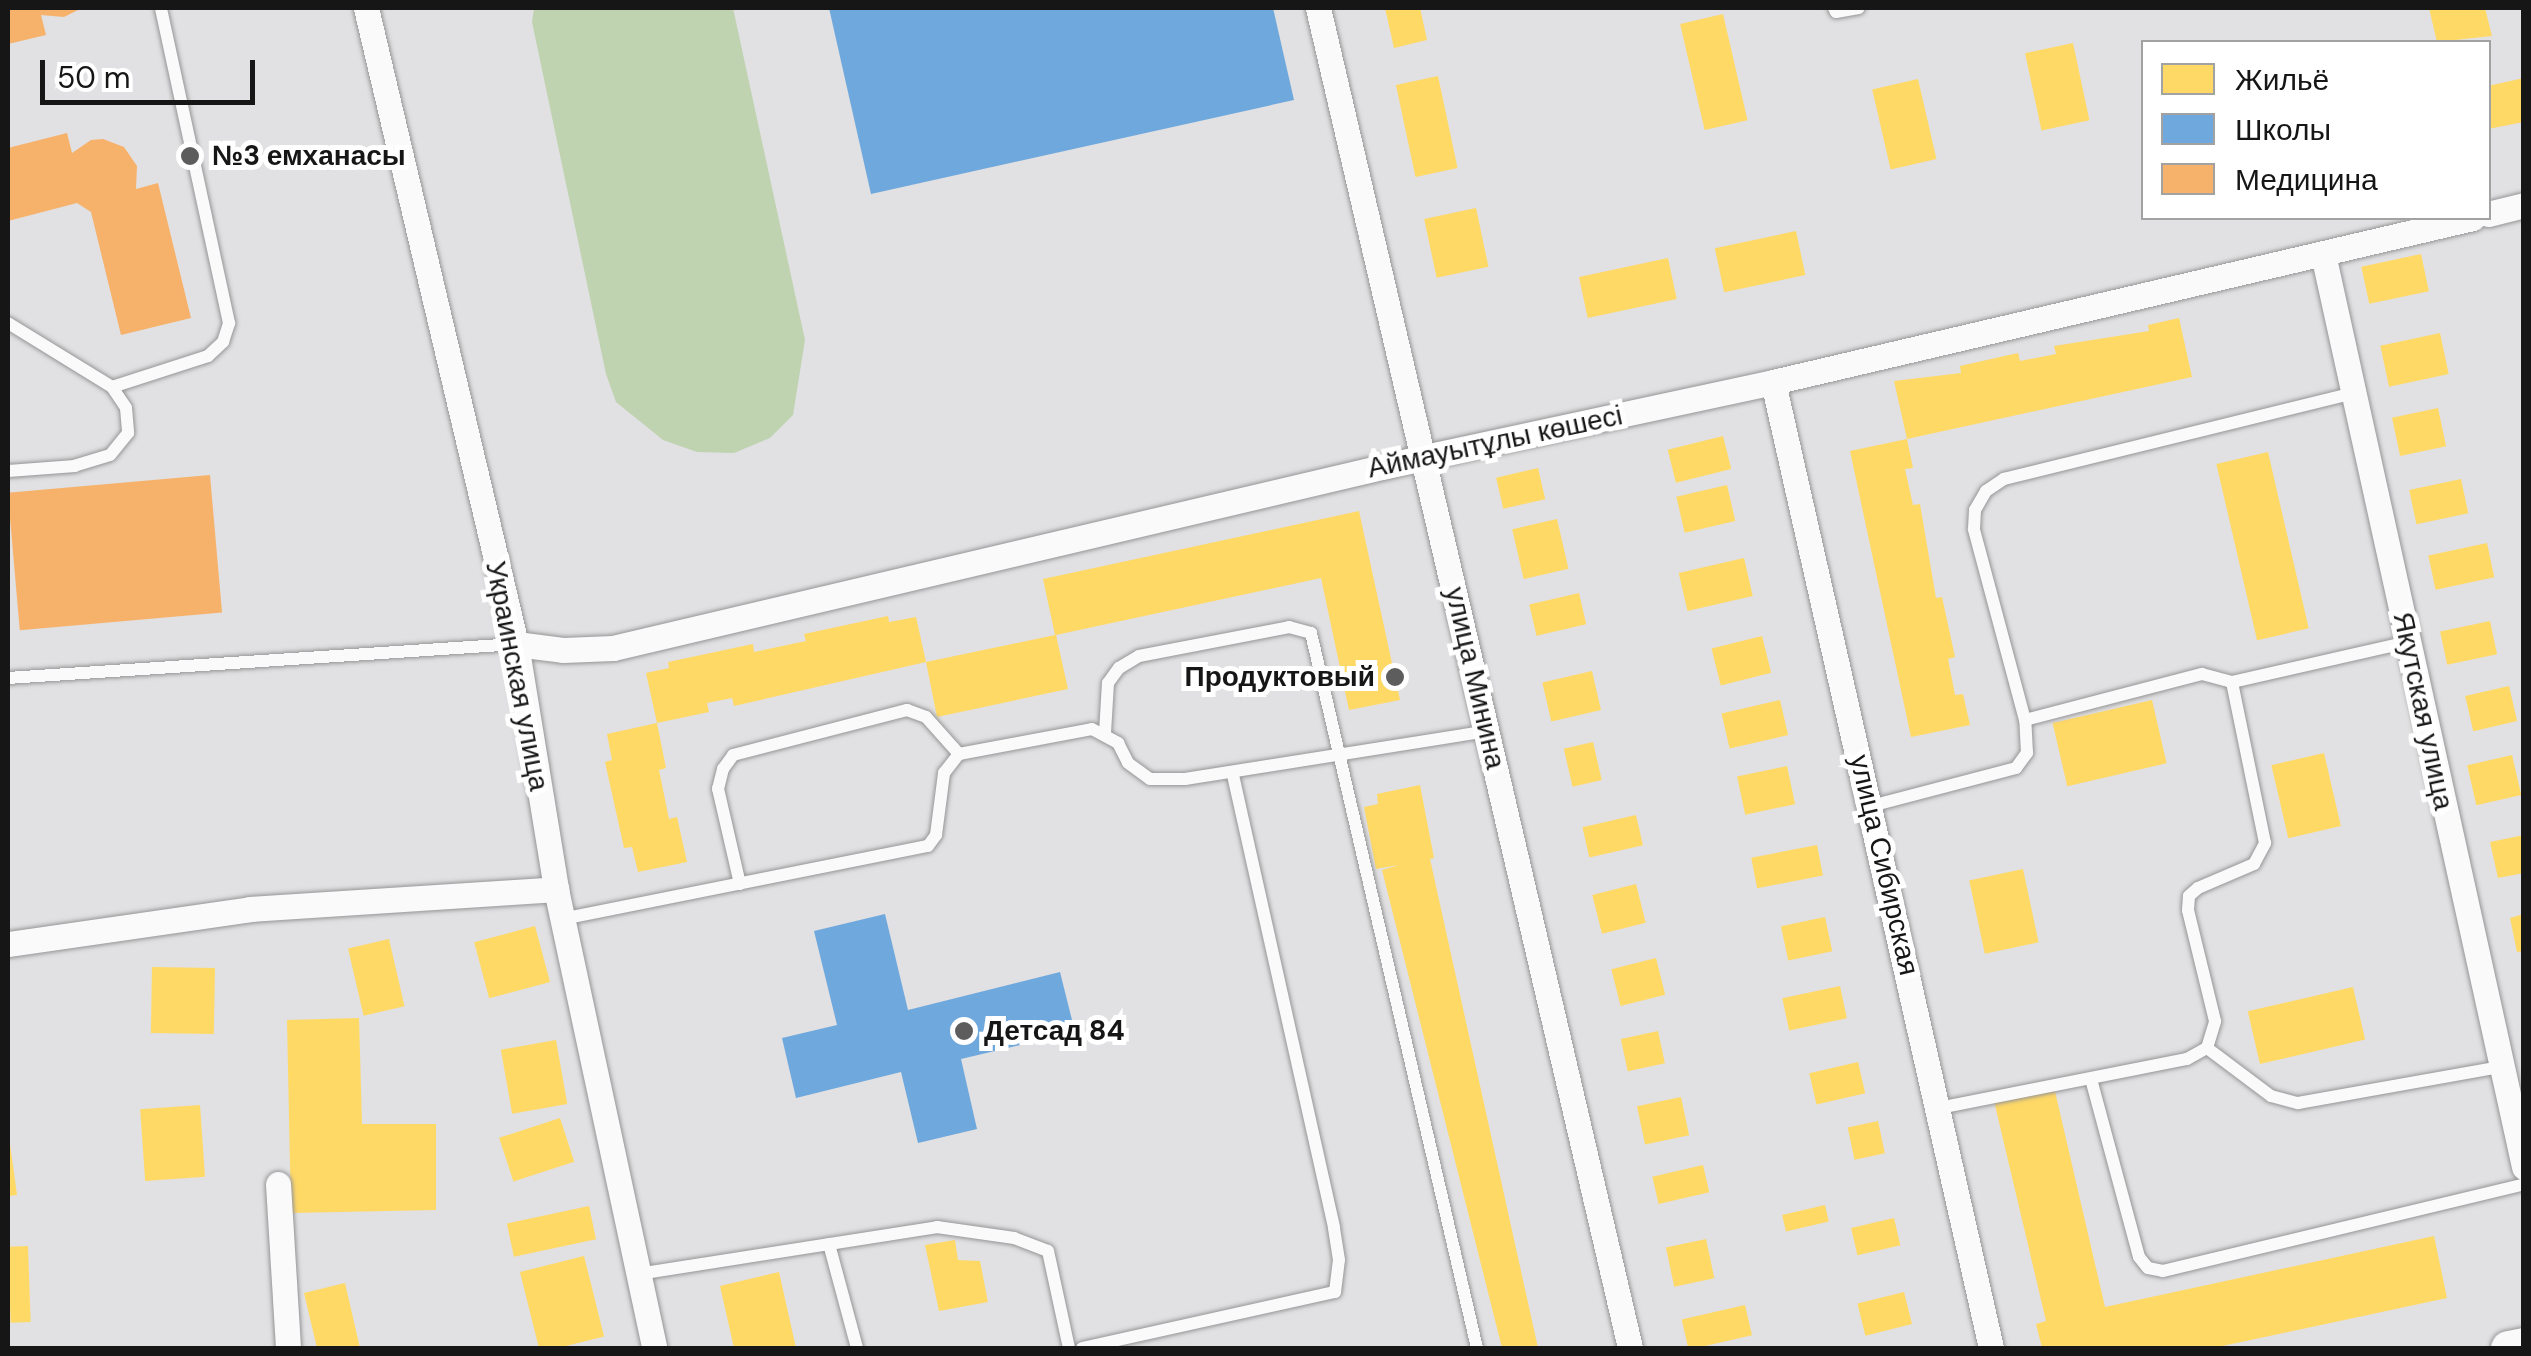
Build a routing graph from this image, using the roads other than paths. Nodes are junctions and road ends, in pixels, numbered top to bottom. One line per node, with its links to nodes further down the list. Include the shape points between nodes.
1 (161, 8): 12 (lane, via 229,323 223,342 208,356)
2 (366, 8): 17 (street, Украинская улица)
3 (1318, 8): 14 (street, улица Минина)
4 (1834, 8): 5 (lane)
5 (1859, 8)
6 (2524, 205): 7 (street)
7 (2491, 213)
8 (2465, 220): 9 (street, Аймауытұлы көшесі)
9 (2323, 254): 11 (street, Аймауытұлы көшесі); 13 (street, Якутская улица)
10 (8, 323): 12 (lane)
11 (1773, 382): 14 (street, Аймауытұлы көшесі); 26 (street, улица Сибирская)
12 (112, 387): 15 (lane, via 126,408 128,433 110,455 75,466)
13 (2353, 392): 16 (street, Якутская улица); 20 (lane, via 2004,479 1986,492 1974,529)
14 (1424, 456): 17 (street, Аймауытұлы көшесі, via 614,648); 21 (street, улица Минина)
15 (8, 471)
16 (2408, 642): 19 (lane); 32 (street, Якутская улица)
17 (516, 644): 18 (lane); 28 (street, Украинская улица)
18 (8, 678)
19 (2232, 682): 20 (lane, via 2202,674); 31 (lane, via 2265,843 2254,864 2190,896 2215,1021)
20 (2024, 720): 26 (lane, via 2026,753 2016,768)
21 (1487, 731): 24 (lane); 47 (street, улица Минина)
22 (1105, 733): 23 (lane, via 1092,729); 24 (lane, via 1108,683 1138,656 1290,627 1312,633); 25 (lane, via 1150,778)
23 (959, 754): 27 (lane, via 944,773 936,835 928,846); 27 (lane, via 926,717 907,710 733,755 718,790)
24 (1340, 754): 25 (lane); 46 (lane)
25 (1232, 772): 45 (lane, via 1334,1227 1335,1292)
26 (1871, 806): 34 (street, улица Сибирская)
27 (740, 884): 29 (lane)
28 (556, 889): 29 (street, Украинская улица); 30 (street, via 250,909)
29 (562, 920): 39 (street, Украинская улица)
30 (8, 944)
31 (2207, 1048): 32 (lane, via 2272,1096 2298,1103); 33 (lane, via 2187,1060)
32 (2502, 1066): 35 (street, Якутская улица)
33 (2091, 1080): 34 (lane); 37 (lane, via 2139,1257 2148,1268 2162,1271)
34 (1939, 1108): 48 (street, улица Сибирская)
35 (2524, 1167)
36 (278, 1184): 41 (street)
37 (2524, 1184)
38 (829, 1244): 39 (lane); 43 (lane); 44 (lane, via 937,1227 1014,1238 1048,1252)
39 (638, 1274): 42 (street, Украинская улица)
40 (2524, 1345): 49 (street)
41 (288, 1348)
42 (654, 1348)
43 (857, 1348)
44 (1069, 1348)
45 (1082, 1348)
46 (1478, 1348)
47 (1630, 1348)
48 (1991, 1348)
49 (2508, 1348)

